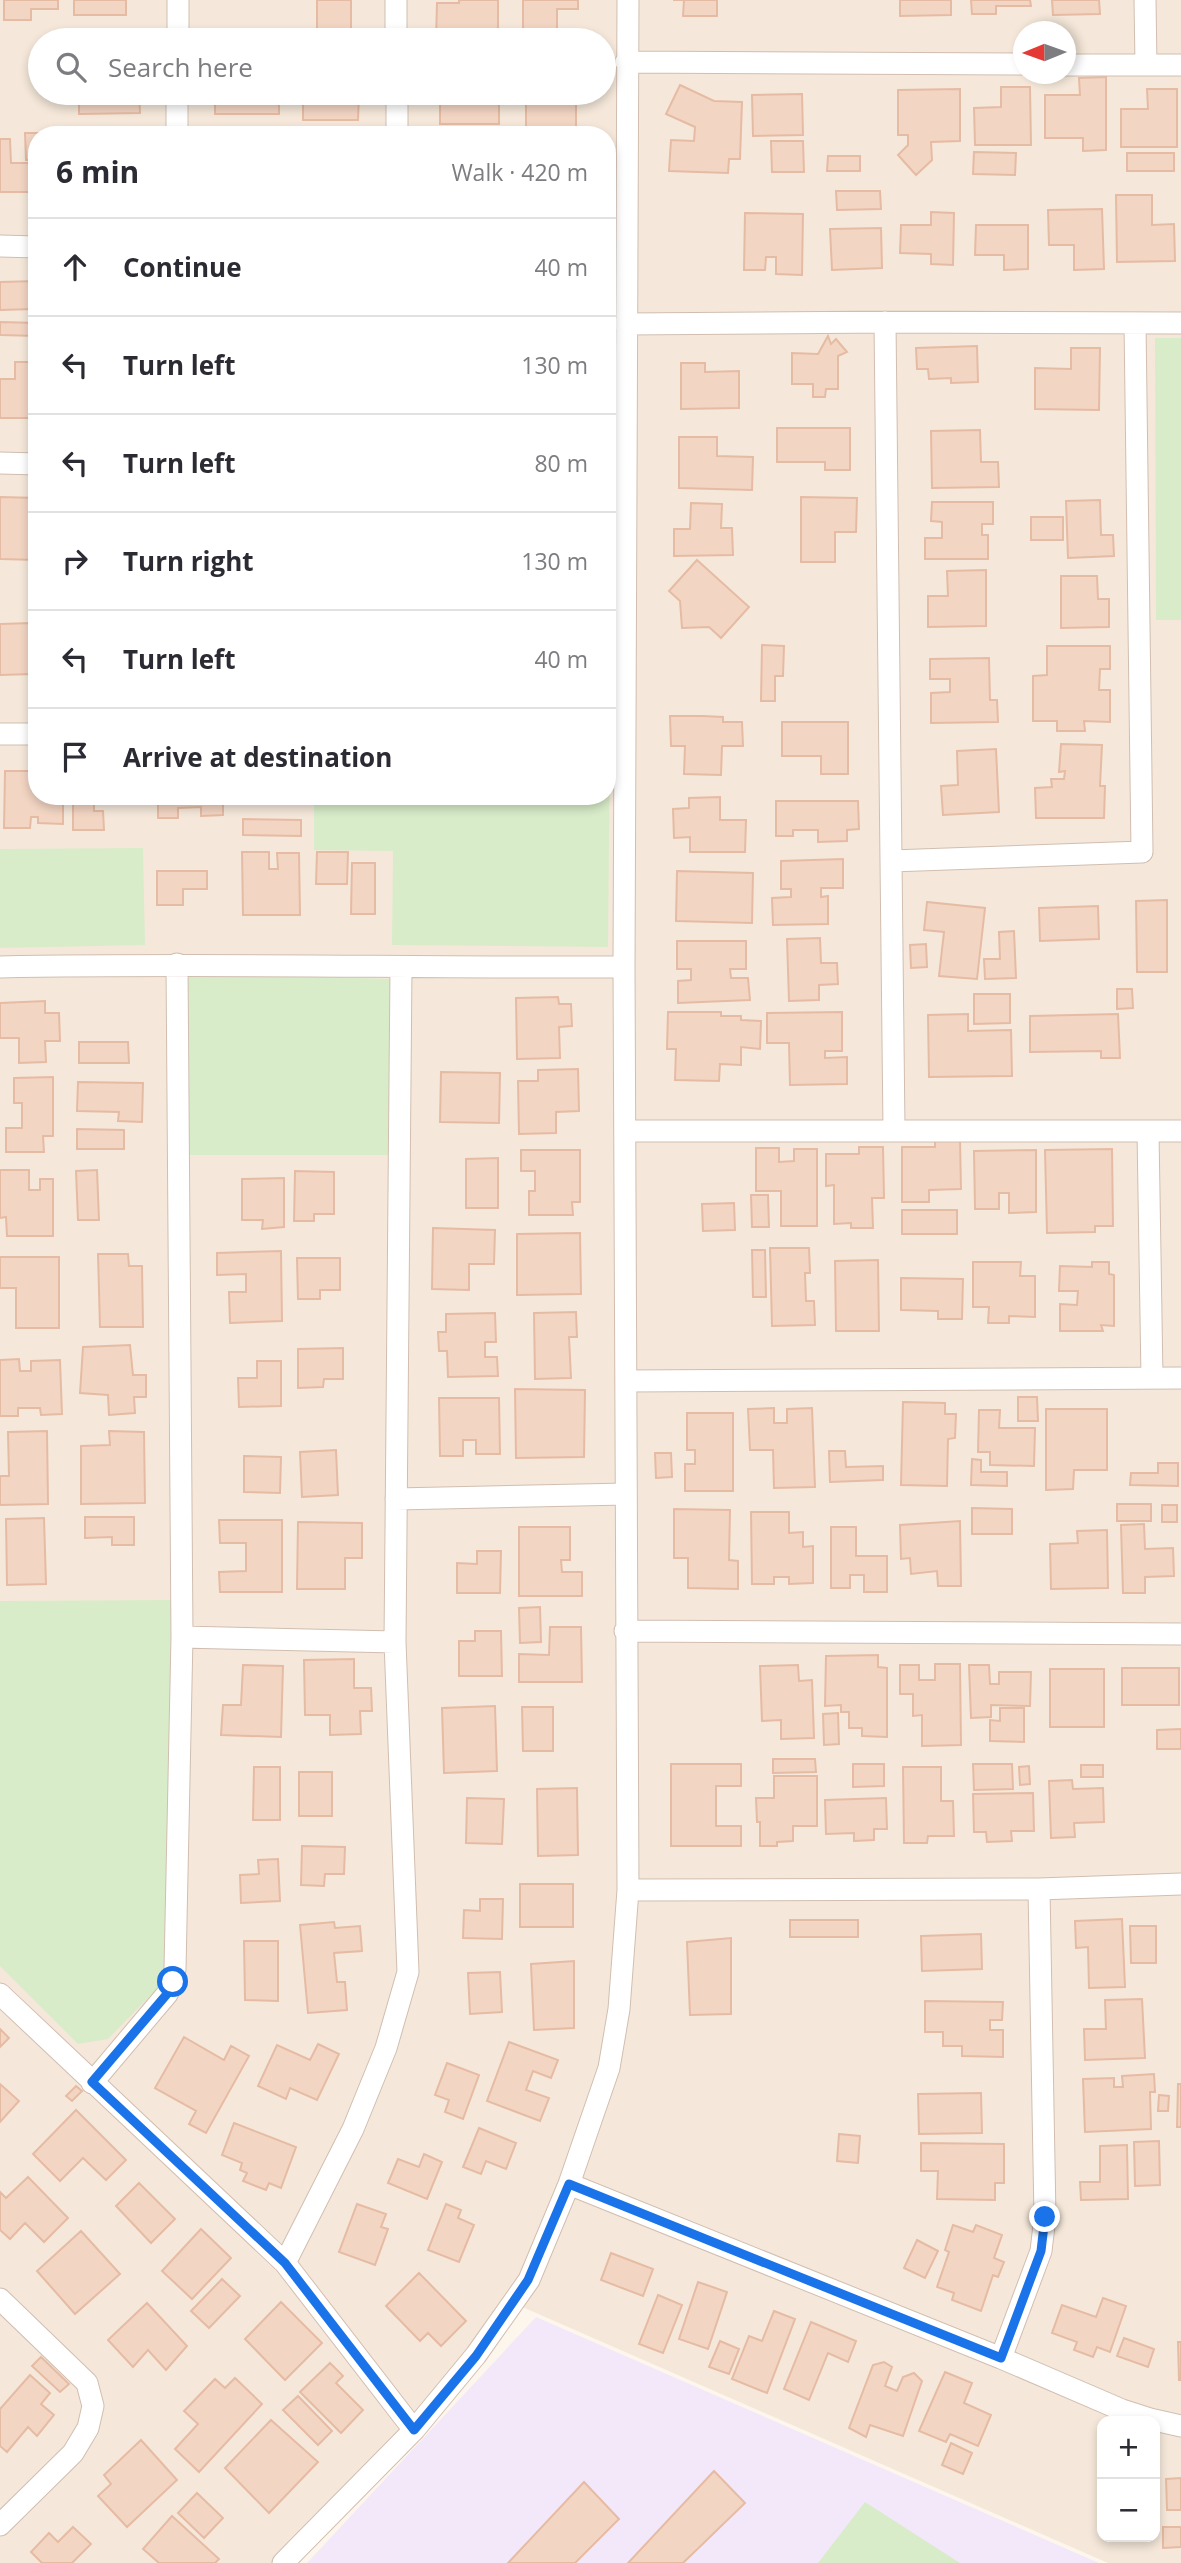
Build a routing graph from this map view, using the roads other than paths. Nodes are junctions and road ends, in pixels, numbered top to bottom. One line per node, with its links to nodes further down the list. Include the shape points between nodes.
1 (178, 0): 5 (street)
2 (396, 0): 6 (street)
3 (628, 0): 7 (street)
4 (1145, 0): 10 (street)
5 (177, 28)
6 (396, 28)
7 (626, 62): 8 (street); 21 (street)
8 (1013, 64)
9 (1076, 65): 10 (street)
10 (1146, 65): 11 (street)
11 (1181, 65)
12 (177, 105): 14 (street)
13 (397, 105): 15 (street)
14 (177, 126)
15 (397, 126)
16 (0, 246): 17 (street)
17 (28, 247)
18 (885, 322): 19 (street); 21 (street); 28 (street)
19 (1135, 323): 20 (street); 28 (street, via 1142,852)
20 (1181, 323)
21 (625, 324): 24 (street)
22 (0, 463): 23 (street)
23 (28, 464)
24 (617, 470): 25 (street)
25 (616, 733): 31 (street)
26 (0, 734): 27 (street)
27 (28, 734)
28 (891, 860): 33 (street)
29 (177, 964): 30 (street); 32 (street); 44 (street)
30 (0, 967)
31 (624, 967): 32 (street); 34 (street)
32 (401, 968): 41 (street)
33 (894, 1130): 34 (street); 36 (street)
34 (625, 1131): 39 (street)
35 (1181, 1131): 36 (street)
36 (1148, 1132): 37 (street)
37 (1152, 1378): 38 (street); 39 (street)
38 (1181, 1378)
39 (627, 1381): 40 (street)
40 (626, 1494): 41 (street); 42 (street)
41 (396, 1499): 45 (street)
42 (625, 1631): 43 (street); 48 (street)
43 (1181, 1634)
44 (182, 1637): 45 (street); 50 (street, via 173,1982)
45 (395, 1642): 52 (street, via 408,1972 386,2048 353,2129)
46 (1181, 1884): 47 (street)
47 (1039, 1889): 48 (street); 54 (street, via 1045,2217 1041,2251)
48 (628, 1890): 51 (street, via 610,2068)
49 (0, 1994): 50 (street)
50 (92, 2082): 52 (street)
51 (569, 2184): 54 (street); 56 (street, via 528,2280 476,2356)
52 (285, 2263): 56 (street)
53 (0, 2299): 57 (street, via 87,2383 93,2406 88,2428 73,2453)
54 (1001, 2358): 55 (street, via 1122,2410)
55 (1181, 2426)
56 (414, 2430): 58 (street)
57 (0, 2525)
58 (282, 2563)

